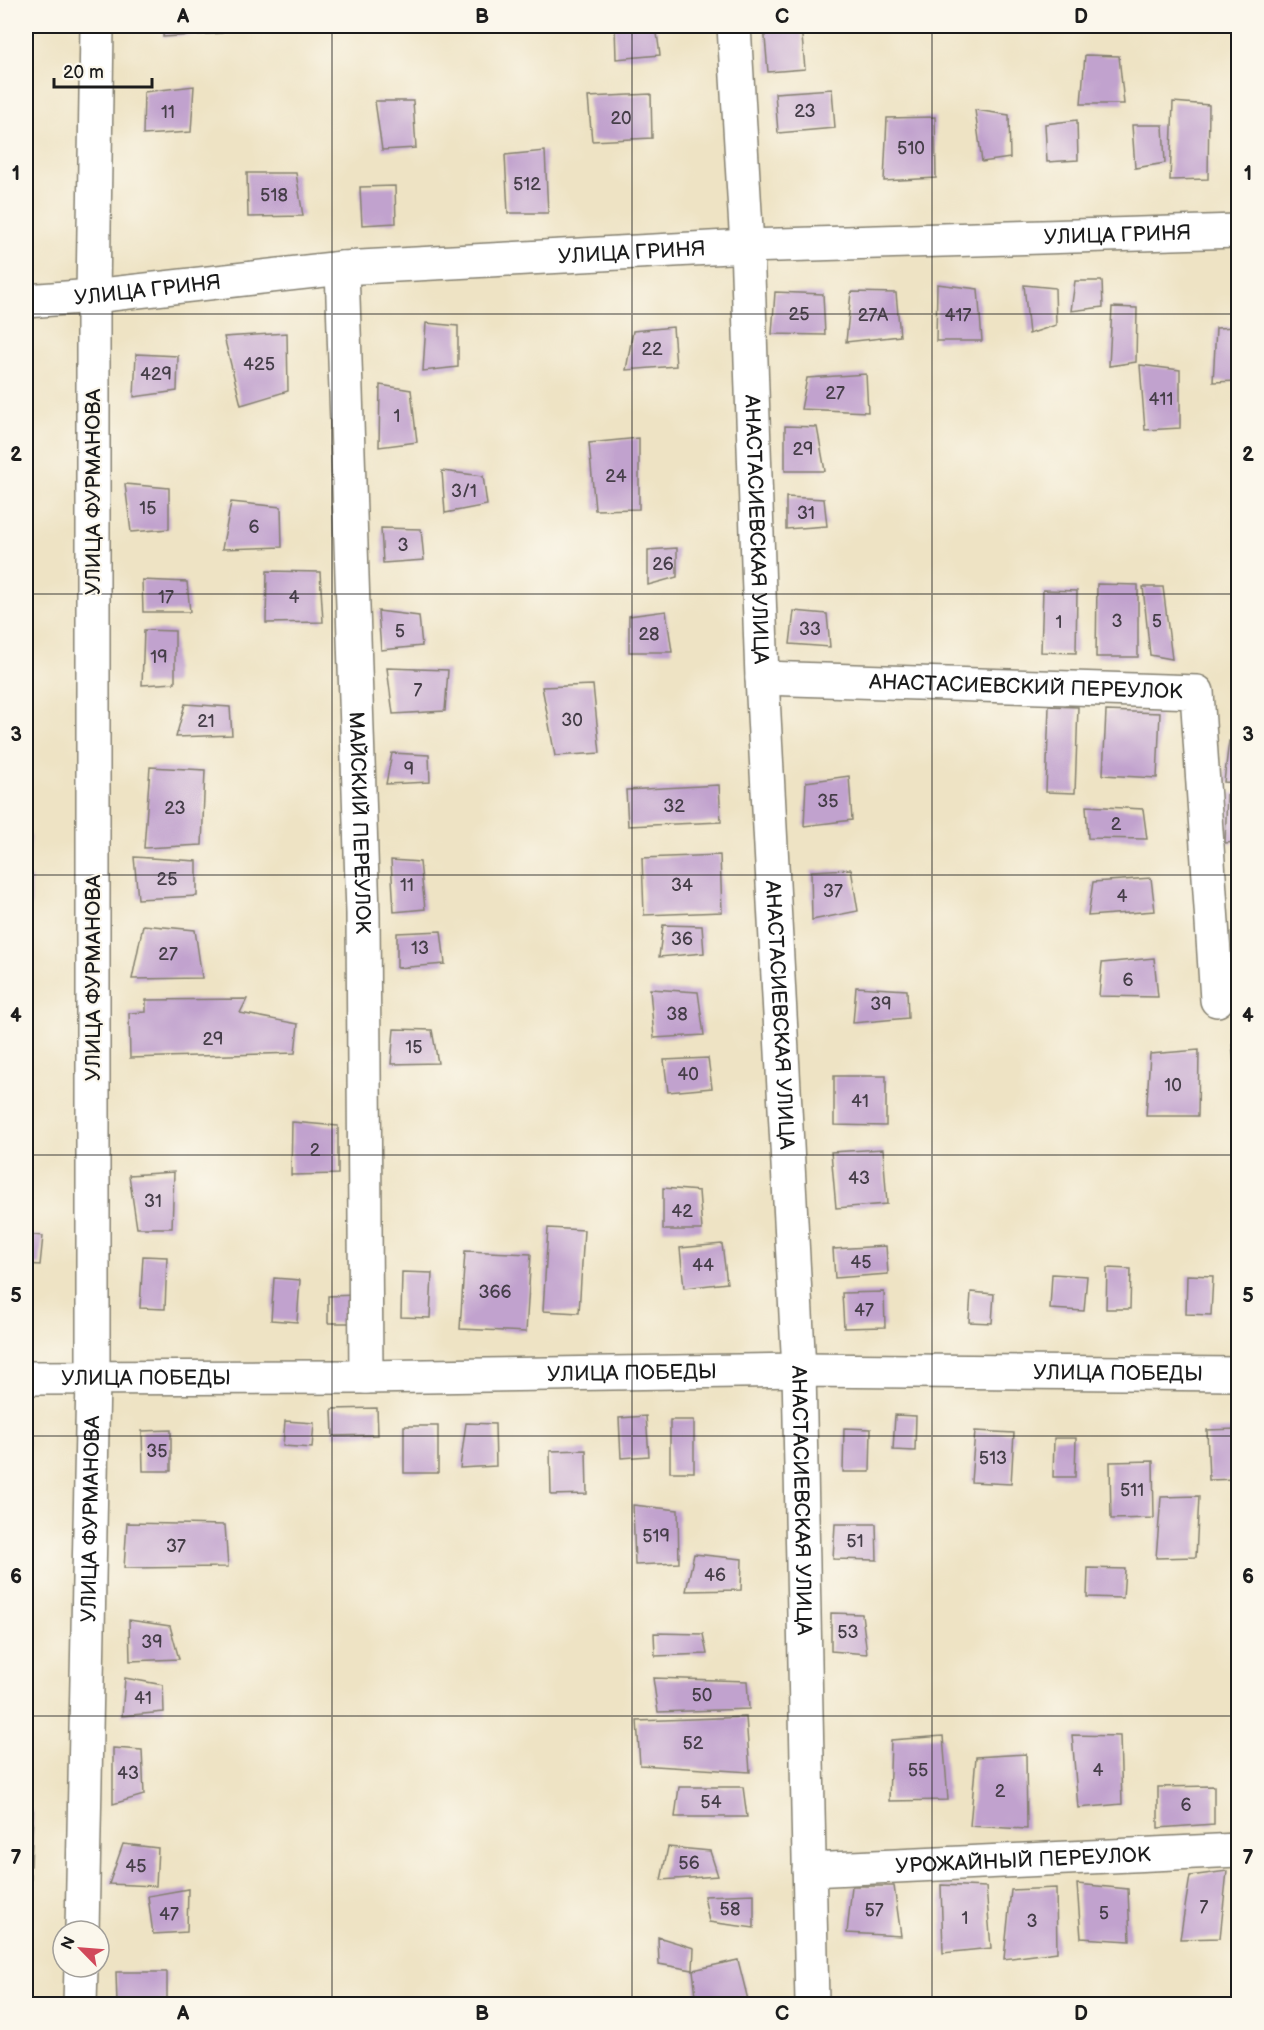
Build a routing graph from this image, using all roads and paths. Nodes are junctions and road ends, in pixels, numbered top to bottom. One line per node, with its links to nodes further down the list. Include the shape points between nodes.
1 (97, 26): 6 (street, УЛИЦА ФУРМАНОВА)
2 (734, 26): 4 (street, АНАСТАСИЕВСКАЯ УЛИЦА)
3 (1239, 231): 4 (street, УЛИЦА ГРИНЯ)
4 (747, 246): 5 (street, УЛИЦА ГРИНЯ); 8 (street, АНАСТАСИЕВСКАЯ УЛИЦА)
5 (342, 268): 6 (street, УЛИЦА ГРИНЯ); 12 (street, МАЙСКИЙ ПЕРЕУЛОК, via 363,914)
6 (93, 296): 7 (street, УЛИЦА ГРИНЯ); 14 (street, УЛИЦА ФУРМАНОВА)
7 (26, 301)
8 (762, 678): 9 (street, АНАСТАСИЕВСКИЙ ПЕРЕУЛОК, via 1197,692); 10 (street, АНАСТАСИЕВСКАЯ УЛИЦА)
9 (1217, 1000)
10 (799, 1370): 11 (street, УЛИЦА ПОБЕДЫ); 12 (street, УЛИЦА ПОБЕДЫ); 16 (street, АНАСТАСИЕВСКАЯ УЛИЦА)
11 (1239, 1374)
12 (366, 1377): 14 (street, УЛИЦА ПОБЕДЫ)
13 (26, 1378): 14 (street, УЛИЦА ПОБЕДЫ)
14 (93, 1378): 17 (street, УЛИЦА ФУРМАНОВА)
15 (1239, 1850): 16 (street, УРОЖАЙНЫЙ ПЕРЕУЛОК)
16 (809, 1870): 20 (street, АНАСТАСИЕВСКАЯ УЛИЦА)
17 (82, 1919)
18 (81, 1979): 19 (street)
19 (80, 2004)
20 (812, 2004)

